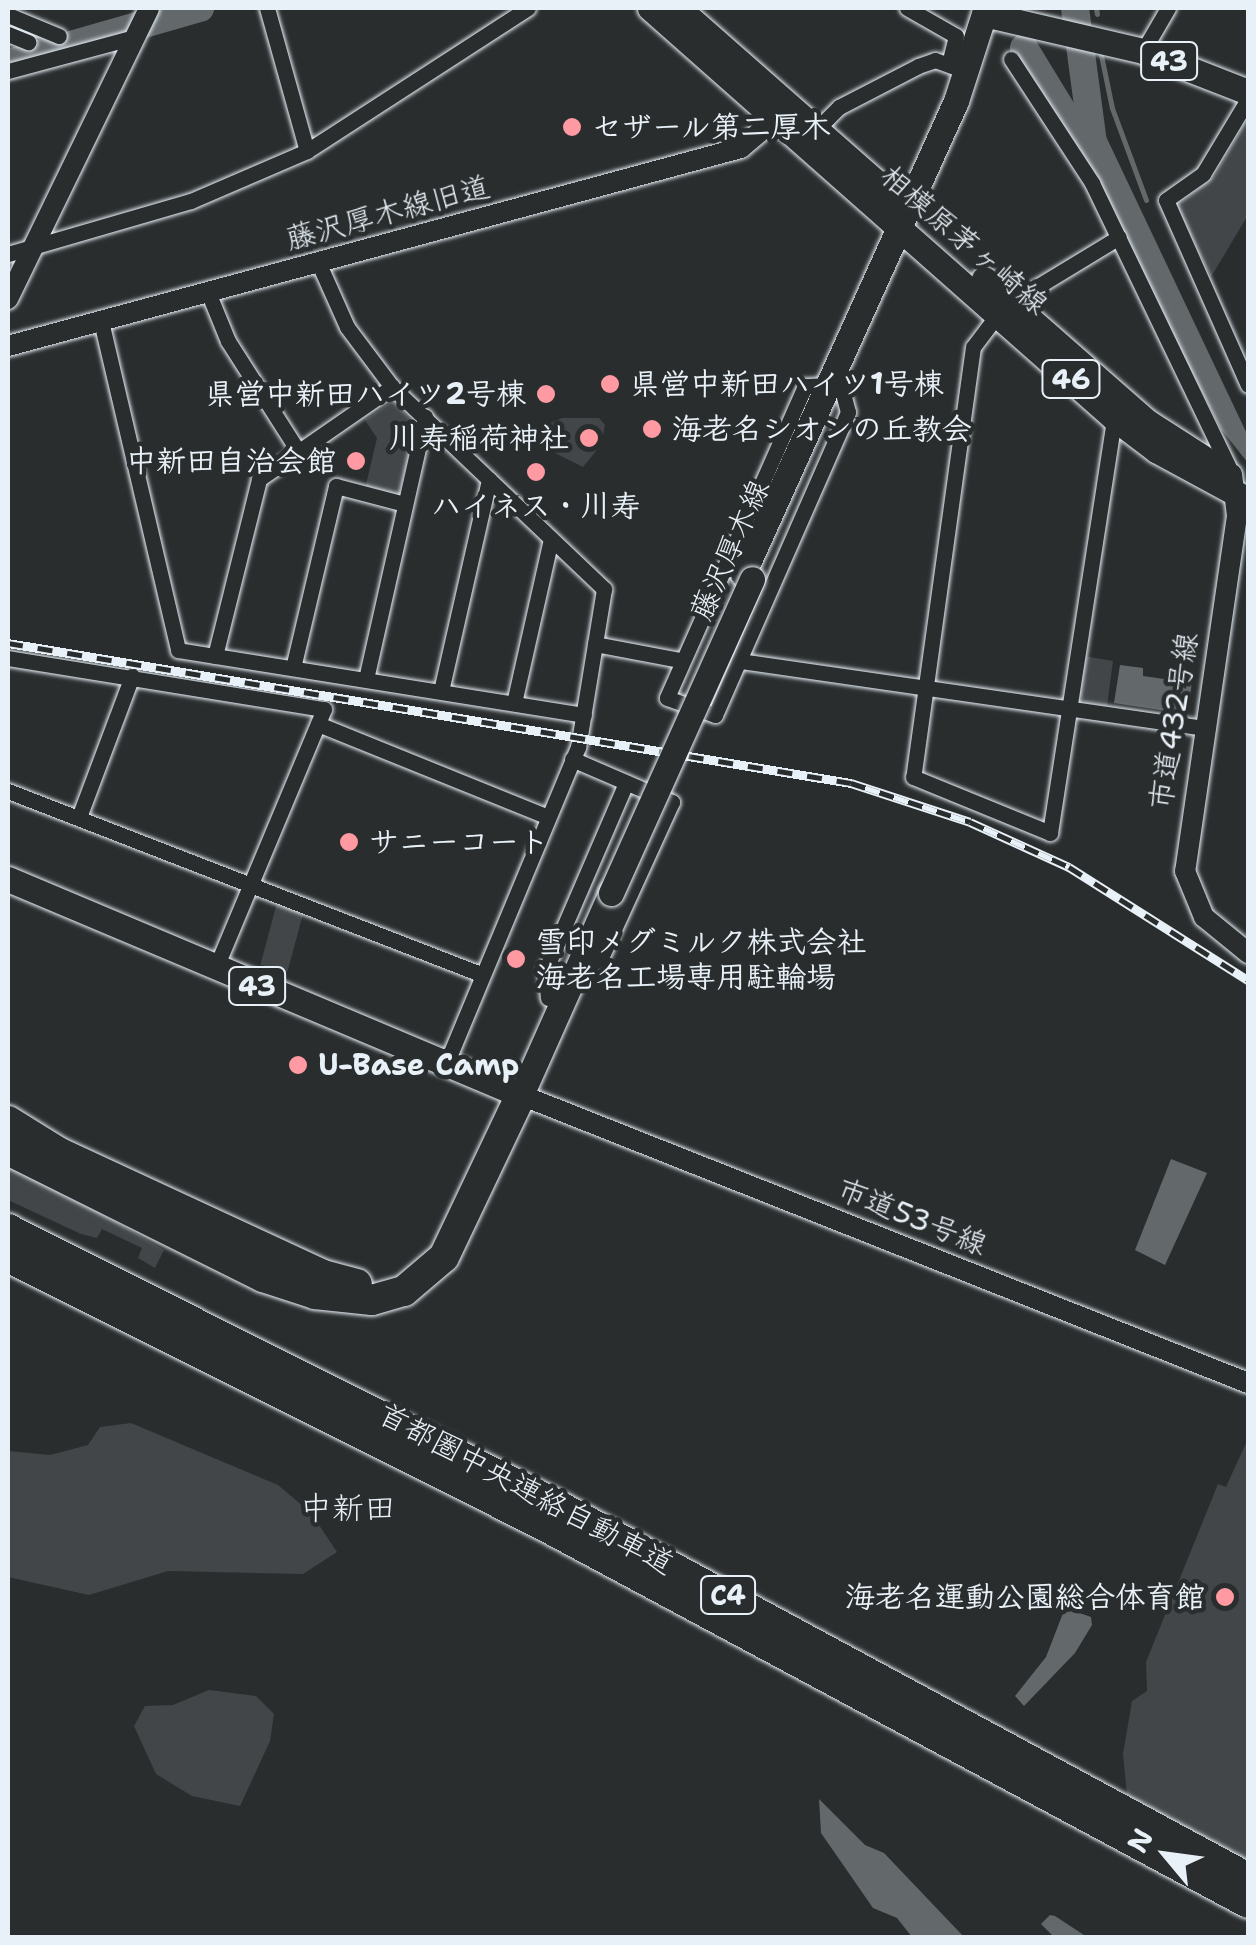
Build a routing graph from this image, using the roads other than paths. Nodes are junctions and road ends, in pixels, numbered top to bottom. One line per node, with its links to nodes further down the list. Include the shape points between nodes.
1 (267, 8): 20 (street)
2 (528, 8): 20 (street)
3 (650, 8): 18 (main road, 相模原茅ヶ崎線 / 46)
4 (678, 8): 19 (main road, 相模原茅ヶ崎線 / 46)
5 (907, 8): 15 (street, via 956,36)
6 (1168, 8): 13 (street)
7 (990, 11): 13 (main road, 43); 15 (main road, 藤沢厚木線); 21 (main road, 藤沢厚木線)
8 (8, 15): 11 (street)
9 (141, 23): 16 (street); 23 (street)
10 (8, 34): 12 (street)
11 (59, 36)
12 (28, 42)
13 (1143, 51): 17 (main road, 43)
14 (1011, 59): 22 (street)
15 (958, 68): 19 (street, via 936,60 918,66 840,106); 21 (main road, 藤沢厚木線)
16 (8, 71)
17 (1248, 96): 32 (street, via 1203,174 1166,200)
18 (775, 119): 21 (main road, 相模原茅ヶ崎線 / 46); 25 (street, 藤沢厚木線旧道, via 742,148)
19 (818, 128): 21 (main road, 相模原茅ヶ崎線 / 46)
20 (307, 151): 23 (street, via 191,202)
21 (908, 223): 28 (main road, 相模原茅ヶ崎線 / 46); 31 (main road, 藤沢厚木線)
22 (1119, 237): 28 (street); 38 (street)
23 (31, 247): 24 (street); 27 (street)
24 (8, 254)
25 (320, 264): 26 (street, 藤沢厚木線旧道); 33 (street, via 347,328)
26 (208, 292): 29 (street, 藤沢厚木線旧道); 36 (street, via 228,341)
27 (8, 300)
28 (1005, 308): 35 (main road, 相模原茅ヶ崎線 / 46); 38 (main road, 相模原茅ヶ崎線 / 46, via 1146,422); 49 (street, via 972,347)
29 (100, 321): 30 (street, 藤沢厚木線旧道); 42 (street, via 178,650)
30 (8, 346)
31 (834, 385): 44 (street, via 805,386); 45 (street, via 848,412); 63 (main road, 藤沢厚木線)
32 (1248, 385)
33 (392, 387): 34 (street); 36 (street)
34 (424, 417): 37 (street); 39 (street)
35 (1114, 418): 38 (main road, 相模原茅ヶ崎線 / 46); 52 (street)
36 (300, 454): 42 (street, via 254,489)
37 (489, 479): 40 (street); 50 (street)
38 (1242, 487): 55 (street, 市道432号線)
39 (405, 504): 46 (street, via 336,486); 48 (street)
40 (551, 539): 41 (street, via 604,589); 51 (street)
41 (595, 644): 44 (street); 53 (street)
42 (215, 656): 46 (street)
43 (8, 658): 47 (street)
44 (680, 660): 45 (street, via 667,698 712,716)
45 (740, 661): 49 (street)
46 (293, 668): 48 (street)
47 (132, 676): 54 (street, via 324,709); 59 (street)
48 (366, 679): 50 (street)
49 (924, 686): 52 (street); 52 (street, via 914,777 1050,833)
50 (440, 691): 51 (street)
51 (514, 703): 53 (street)
52 (1071, 708): 55 (street)
53 (584, 715): 56 (street)
54 (318, 724): 60 (street); 62 (street)
55 (1203, 728): 64 (street, 市道432号線, via 1185,870 1204,917)
56 (572, 759): 57 (street); 60 (street)
57 (626, 783): 67 (street, via 672,802 602,958); 68 (street, via 545,971)
58 (8, 790): 59 (street)
59 (79, 817): 62 (street)
60 (548, 817): 66 (street)
61 (8, 879): 65 (main road, 43)
62 (253, 881): 65 (street); 66 (street)
63 (605, 890): 67 (main road, 藤沢厚木線); 68 (main road, 藤沢厚木線)
64 (1248, 953)
65 (216, 969): 69 (main road, 43)
66 (483, 974): 69 (street)
67 (572, 976): 70 (main road, 藤沢厚木線)
68 (548, 998): 70 (main road, 藤沢厚木線)
69 (446, 1064): 70 (main road, 43)
70 (514, 1092): 71 (highway, via 444,1231 407,1272 368,1284 323,1275 58,1152); 72 (highway, via 444,1258 404,1291 372,1300 316,1294 262,1276); 78 (street, 市道53号線)
71 (8, 1121)
72 (8, 1150)
73 (8, 1219): 77 (highway)
74 (8, 1228): 77 (highway, 首都圏中央連絡自動車道 / C4)
75 (8, 1256): 79 (highway, 首都圏中央連絡自動車道 / C4)
76 (8, 1279): 79 (highway)
77 (203, 1322): 80 (highway, 首都圏中央連絡自動車道 / C4, via 767,1616)
78 (1248, 1383)
79 (301, 1399): 81 (highway, 首都圏中央連絡自動車道 / C4)
80 (1248, 1878)
81 (1248, 1903)

